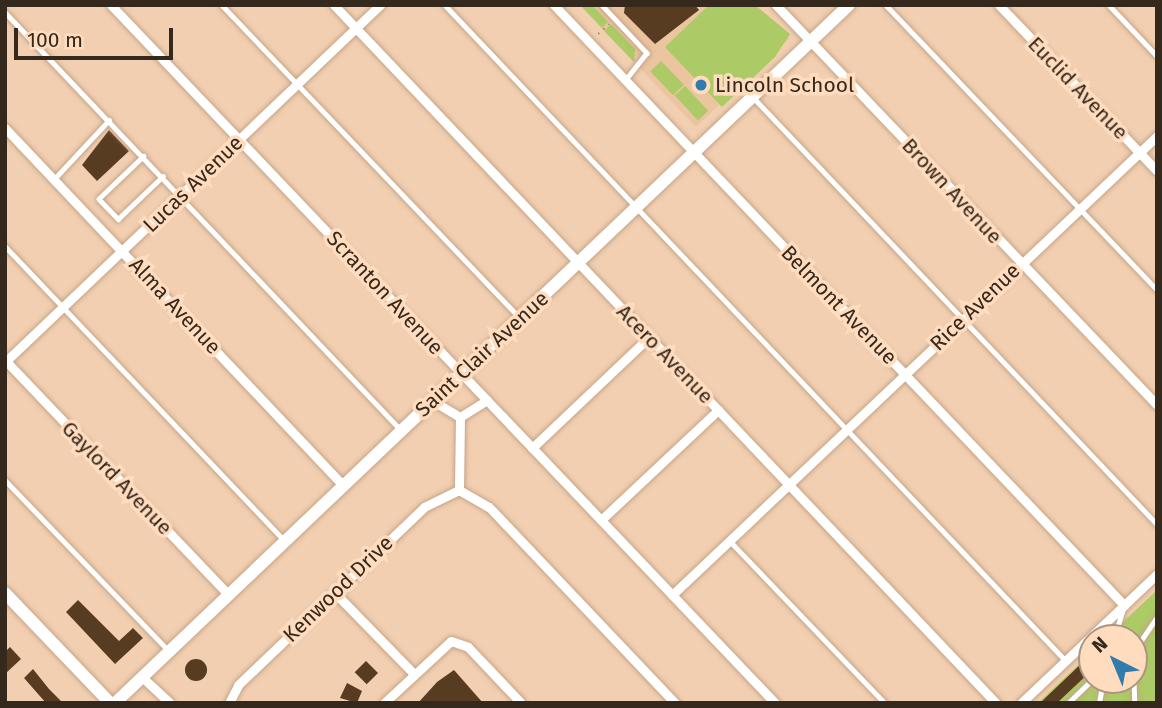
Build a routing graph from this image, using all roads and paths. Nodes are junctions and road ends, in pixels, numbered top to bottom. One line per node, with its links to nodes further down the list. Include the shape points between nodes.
1 (111, 5): 25 (street, Scranton Avenue)
2 (222, 5): 20 (lane)
3 (334, 5): 15 (street, Acero Avenue)
4 (380, 5): 15 (street, Lucas Avenue)
5 (445, 5): 33 (lane)
6 (554, 5): 17 (street, Belmont Avenue)
7 (603, 5): 14 (lane)
8 (776, 5): 16 (street, Brown Avenue)
9 (849, 5): 16 (street, Saint Clair Avenue)
10 (886, 5): 34 (lane)
11 (999, 5): 27 (street, Euclid Avenue)
12 (1109, 5): 18 (lane)
13 (5, 12): 22 (lane)
14 (615, 18): 17 (path); 19 (lane, via 647,55)
15 (356, 28): 20 (street, Lucas Avenue); 37 (street, Acero Avenue)
16 (810, 41): 21 (street, Saint Clair Avenue); 38 (street, Brown Avenue)
17 (589, 43): 19 (street, Belmont Avenue)
18 (1157, 56)
19 (626, 81): 26 (street, Belmont Avenue)
20 (298, 84): 25 (street, Lucas Avenue); 41 (lane)
21 (753, 97): 26 (street, Saint Clair Avenue); 42 (lane)
22 (109, 120): 28 (lane); 31 (lane)
23 (5, 128): 31 (street, Alma Avenue)
24 (1157, 136): 27 (street, Rice Avenue)
25 (240, 139): 32 (street, Lucas Avenue); 45 (street, Scranton Avenue)
26 (694, 153): 33 (street, Saint Clair Avenue); 46 (street, Belmont Avenue)
27 (1139, 153): 29 (street, Euclid Avenue); 34 (street, Rice Avenue)
28 (144, 156): 30 (lane); 30 (lane, via 99,199 118,219)
29 (1157, 171)
30 (163, 176): 32 (lane)
31 (54, 179): 36 (street, Alma Avenue)
32 (181, 195): 36 (street, Lucas Avenue); 52 (lane)
33 (636, 209): 37 (street, Saint Clair Avenue); 53 (lane)
34 (1080, 209): 38 (street, Rice Avenue); 39 (lane)
35 (5, 246): 40 (lane)
36 (123, 251): 40 (street, Lucas Avenue); 57 (street, Alma Avenue)
37 (579, 263): 41 (street, Saint Clair Avenue); 43 (street, Acero Avenue)
38 (1021, 264): 42 (street, Rice Avenue); 49 (street, Brown Avenue)
39 (1157, 290)
40 (63, 306): 44 (street, Lucas Avenue); 62 (lane)
41 (520, 318): 45 (street, Saint Clair Avenue)
42 (963, 319): 46 (street, Rice Avenue); 60 (lane)
43 (649, 337): 50 (street, Acero Avenue); 54 (street)
44 (6, 361): 66 (street, Gaylord Avenue)
45 (461, 374): 47 (street, Scranton Avenue); 48 (street, Saint Clair Avenue)
46 (906, 374): 53 (street, Rice Avenue); 68 (street, Belmont Avenue)
47 (487, 400): 51 (street); 54 (street, Scranton Avenue)
48 (433, 401): 51 (street); 52 (street, Saint Clair Avenue)
49 (1157, 405)
50 (718, 410): 56 (street, Acero Avenue); 59 (street)
51 (460, 417): 58 (street)
52 (402, 430): 57 (street, Saint Clair Avenue)
53 (846, 430): 56 (street, Rice Avenue); 71 (lane)
54 (532, 448): 59 (street, Scranton Avenue)
55 (5, 480): 70 (lane)
56 (789, 484): 61 (street, Rice Avenue); 82 (street, Acero Avenue)
57 (344, 486): 62 (street, Saint Clair Avenue)
58 (459, 490): 65 (street, Kenwood Drive, via 424,507); 79 (street, via 489,507)
59 (601, 520): 67 (street, Scranton Avenue)
60 (1157, 524)
61 (729, 540): 67 (street, Rice Avenue); 81 (lane)
62 (285, 541): 66 (street, Saint Clair Avenue)
63 (1157, 574): 68 (street)
64 (5, 593): 74 (street)
65 (335, 593): 72 (street); 76 (street, Kenwood Drive, via 237,685)
66 (229, 595): 70 (street, Saint Clair Avenue)
67 (672, 595): 80 (street, Scranton Avenue)
68 (1124, 605): 69 (lane); 71 (street)
69 (1118, 624)
70 (169, 651): 73 (street, Saint Clair Avenue)
71 (1066, 661): 83 (street)
72 (413, 673): 77 (street); 78 (street, via 443,644 459,641)
73 (142, 677): 74 (street, Saint Clair Avenue); 75 (street)
74 (112, 703)
75 (170, 703)
76 (229, 703)
77 (384, 703)
78 (521, 703)
79 (675, 703)
80 (775, 703)
81 (885, 703)
82 (996, 703)
83 (1021, 703)

